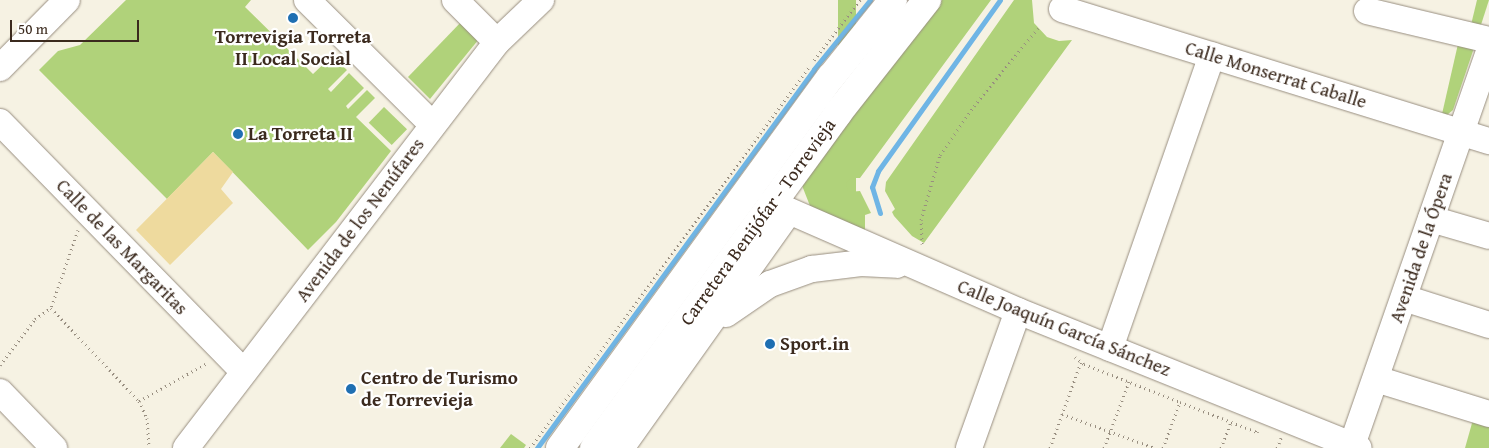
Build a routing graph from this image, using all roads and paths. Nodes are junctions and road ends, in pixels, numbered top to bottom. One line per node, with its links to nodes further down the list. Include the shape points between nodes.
1 (67, 0): 15 (street)
2 (308, 0): 17 (street)
3 (454, 0): 12 (street)
4 (541, 0): 12 (street, Avenida de los Nenúfares)
5 (860, 0): 50 (path, via 720,185)
6 (892, 0): 51 (main road, Carretera Benijófar - Torrevieja, via 825,85)
7 (927, 0): 20 (main road, Carretera Benijófar - Torrevieja)
8 (1062, 9): 14 (street, Calle Monserrat Caballe)
9 (1367, 11): 11 (street)
10 (1039, 27): 24 (path, via 965,118 940,155 921,220)
11 (1489, 40)
12 (497, 42): 17 (street, Avenida de los Nenúfares)
13 (1489, 51): 18 (street, Avenida de la Ópera)
14 (1212, 55): 18 (street, Calle Monserrat Caballe); 30 (street)
15 (0, 68)
16 (0, 122): 35 (street, Calle de las Margaritas)
17 (433, 124): 35 (street, Avenida de los Nenúfares)
18 (1461, 132): 19 (street, Calle Monserrat Caballe); 21 (street, Avenida de la Ópera)
19 (1489, 141)
20 (780, 208): 24 (street, Calle Joaquín García Sánchez); 29 (street); 52 (main road, Carretera Benijófar - Torrevieja)
21 (1431, 219): 23 (street); 25 (street, Avenida de la Ópera)
22 (81, 223): 26 (path)
23 (1489, 236)
24 (920, 256): 27 (street, Calle Joaquín García Sánchez); 29 (street, via 812,268 770,284)
25 (1404, 298): 28 (street); 36 (street, Avenida de la Ópera)
26 (51, 308): 34 (path, via 35,319); 39 (path)
27 (1018, 311): 30 (street, Calle Joaquín García Sánchez); 54 (street)
28 (1489, 325)
29 (708, 330): 53 (street)
30 (1110, 348): 46 (street, Calle Joaquín García Sánchez)
31 (1078, 349): 33 (path, via 1074,359)
32 (214, 359): 39 (path)
33 (1081, 362): 37 (path); 41 (path)
34 (0, 365)
35 (244, 372): 49 (street, Avenida de los Nenúfares)
36 (1376, 379): 42 (street); 46 (street, Avenida de la Ópera)
37 (1129, 382): 40 (path); 45 (path)
38 (0, 392): 47 (street)
39 (139, 401): 48 (path, via 147,418)
40 (1180, 402): 43 (path); 58 (path)
41 (1062, 414): 45 (path); 55 (path)
42 (1489, 414)
43 (1231, 422): 44 (path, via 1257,432); 59 (path)
44 (1261, 422)
45 (1110, 432): 56 (path); 57 (path)
46 (1354, 447)
47 (54, 448)
48 (149, 448)
49 (186, 448)
50 (530, 448)
51 (560, 448)
52 (594, 448)
53 (621, 448)
54 (969, 448)
55 (1050, 448)
56 (1104, 448)
57 (1155, 448)
58 (1163, 448)
59 (1222, 448)

